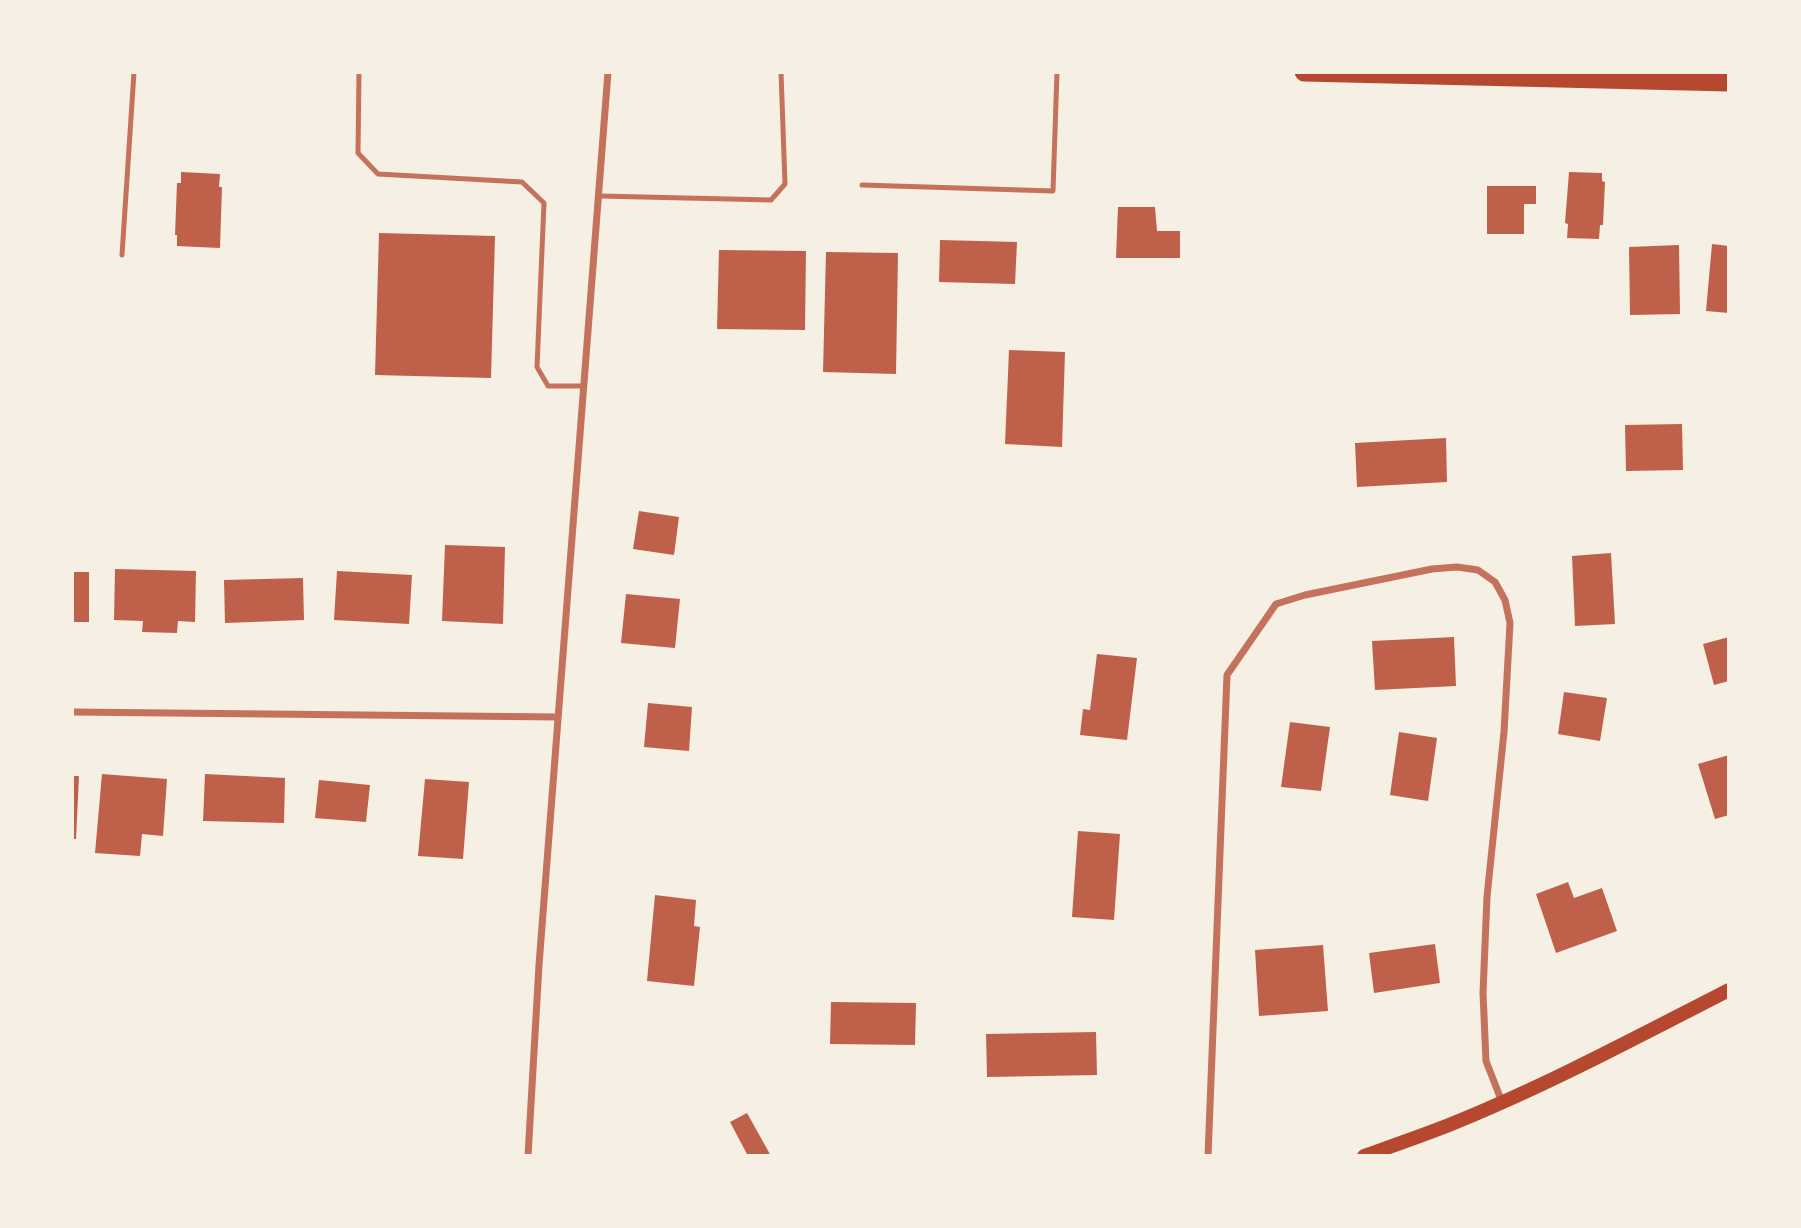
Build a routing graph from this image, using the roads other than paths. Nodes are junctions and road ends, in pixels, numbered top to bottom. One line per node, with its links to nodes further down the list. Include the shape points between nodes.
1 (134, 72): 10 (lane)
2 (359, 72): 11 (lane, via 358,153 378,174 522,182 544,203 537,367 548,386)
3 (608, 72): 9 (street)
4 (781, 72): 9 (lane, via 785,184 771,200)
5 (1057, 72): 8 (lane, via 1053,191)
6 (1304, 72): 7 (highway)
7 (1729, 82)
8 (862, 185)
9 (600, 196): 11 (street)
10 (122, 255)
11 (584, 386): 13 (street)
12 (72, 712): 13 (street)
13 (558, 717): 16 (street)
14 (1729, 990): 15 (main road)
15 (1502, 1102): 17 (street, via 1486,1061 1483,993 1510,623 1495,582 1478,570 1432,569 1276,604 1227,676); 18 (main road)
16 (528, 1156)
17 (1208, 1156)
18 (1364, 1156)

